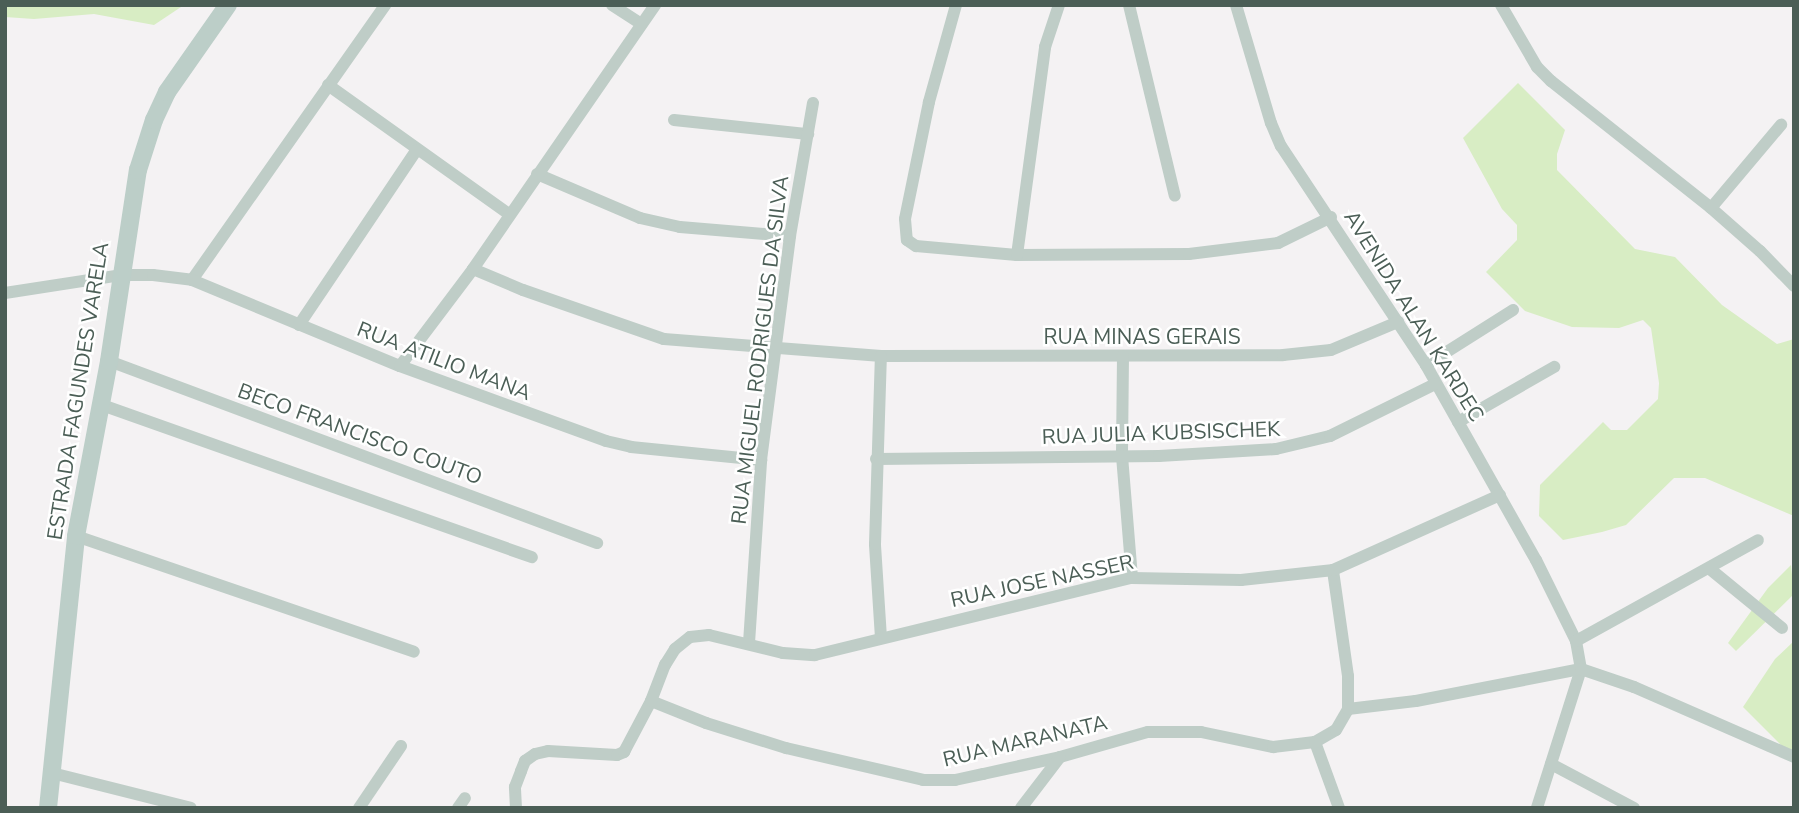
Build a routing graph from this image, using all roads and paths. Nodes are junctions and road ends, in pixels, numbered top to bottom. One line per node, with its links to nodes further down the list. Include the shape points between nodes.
1 (228, 5): 25 (street, ESTRADA FAGUNDES VARELA, via 182,68 154,120 138,170)
2 (385, 5): 11 (street)
3 (612, 5): 10 (street)
4 (655, 5): 10 (street)
5 (956, 5): 23 (street, via 929,102 905,219 907,240 934,250)
6 (1059, 5): 23 (street, via 1045,47)
7 (1129, 5): 18 (street)
8 (1236, 5): 21 (street, AVENIDA ALAN KARDEC, via 1271,123 1298,174)
9 (1501, 5): 19 (street, via 1537,67 1551,81)
10 (641, 24): 17 (street)
11 (328, 85): 16 (street); 26 (street)
12 (813, 103): 15 (street, RUA MIGUEL RODRIGUES DA SILVA)
13 (674, 120): 15 (street)
14 (1781, 125): 19 (street)
15 (808, 134): 22 (street, RUA MIGUEL RODRIGUES DA SILVA)
16 (416, 150): 20 (street); 31 (street)
17 (537, 174): 20 (street); 22 (street, via 640,218 680,227)
18 (1175, 196)
19 (1711, 208): 27 (street)
20 (509, 214): 24 (street)
21 (1331, 216): 23 (street, via 1278,243 1255,247 1189,254); 30 (street, AVENIDA ALAN KARDEC)
22 (790, 236): 32 (street, RUA MIGUEL RODRIGUES DA SILVA)
23 (1017, 255)
24 (473, 269): 32 (street, RUA MINAS GERAIS, via 664,339); 37 (street)
25 (121, 275): 26 (street, RUA ATILIO MANA); 28 (street, RUA ATILIO MANA); 35 (street, ESTRADA FAGUNDES VARELA)
26 (192, 281): 31 (street, RUA ATILIO MANA)
27 (1794, 286)
28 (5, 293)
29 (1513, 310): 36 (street)
30 (1398, 322): 34 (street, RUA MINAS GERAIS, via 1331,350 1283,355); 36 (street, AVENIDA ALAN KARDEC)
31 (299, 325): 37 (street, RUA ATILIO MANA)
32 (777, 349): 33 (street, RUA MINAS GERAIS); 44 (street, RUA MIGUEL RODRIGUES DA SILVA)
33 (881, 356): 34 (street, RUA MINAS GERAIS); 43 (street)
34 (1123, 356): 42 (street)
35 (109, 361): 40 (street, ESTRADA FAGUNDES VARELA); 48 (street, BECO FRANCISCO COUTO)
36 (1426, 365): 39 (street, AVENIDA ALAN KARDEC)
37 (400, 366): 44 (street, RUA ATILIO MANA, via 606,441)
38 (1554, 367): 41 (street)
39 (1435, 384): 41 (street, AVENIDA ALAN KARDEC); 42 (street, RUA JULIA KUBSISCHEK, via 1303,445)
40 (102, 405): 46 (street, ESTRADA FAGUNDES VARELA); 49 (street)
41 (1458, 422): 45 (street, AVENIDA ALAN KARDEC)
42 (1122, 456): 43 (street, RUA JULIA KUBSISCHEK); 52 (street)
43 (876, 459): 54 (street)
44 (761, 460): 56 (street, RUA MIGUEL RODRIGUES DA SILVA)
45 (1500, 495): 51 (street, RUA JOSE NASSER); 55 (street, AVENIDA ALAN KARDEC)
46 (76, 536): 57 (street); 66 (street, ESTRADA FAGUNDES VARELA)
47 (1758, 540): 50 (street)
48 (597, 543)
49 (532, 557)
50 (1710, 569): 53 (street); 55 (street)
51 (1333, 570): 52 (street, RUA JOSE NASSER, via 1241,580); 60 (street, via 1348,676)
52 (1132, 579): 54 (street, RUA JOSE NASSER)
53 (1782, 628)
54 (881, 638): 56 (street, RUA JOSE NASSER, via 815,655 783,653)
55 (1576, 641): 58 (street, AVENIDA ALAN KARDEC)
56 (749, 643): 59 (street, RUA JOSE NASSER, via 709,635 682,641 665,665)
57 (414, 652)
58 (1581, 669): 60 (street, via 1416,701); 64 (street); 65 (street)
59 (651, 701): 63 (street, RUA MARANATA, via 786,748 923,780 956,780); 70 (street, via 624,752 548,751 526,761 515,787)
60 (1348, 709): 61 (street, via 1336,730)
61 (1315, 742): 63 (street, RUA MARANATA, via 1273,747 1201,732 1148,732); 72 (street)
62 (401, 746): 69 (street)
63 (1060, 757): 71 (street)
64 (1794, 757)
65 (1551, 764): 73 (street); 74 (street)
66 (52, 773): 67 (street, ESTRADA FAGUNDES VARELA); 68 (street)
67 (48, 808)
68 (191, 808)
69 (359, 808)
70 (516, 808)
71 (1021, 808)
72 (1339, 808)
73 (1538, 808)
74 (1634, 808)

